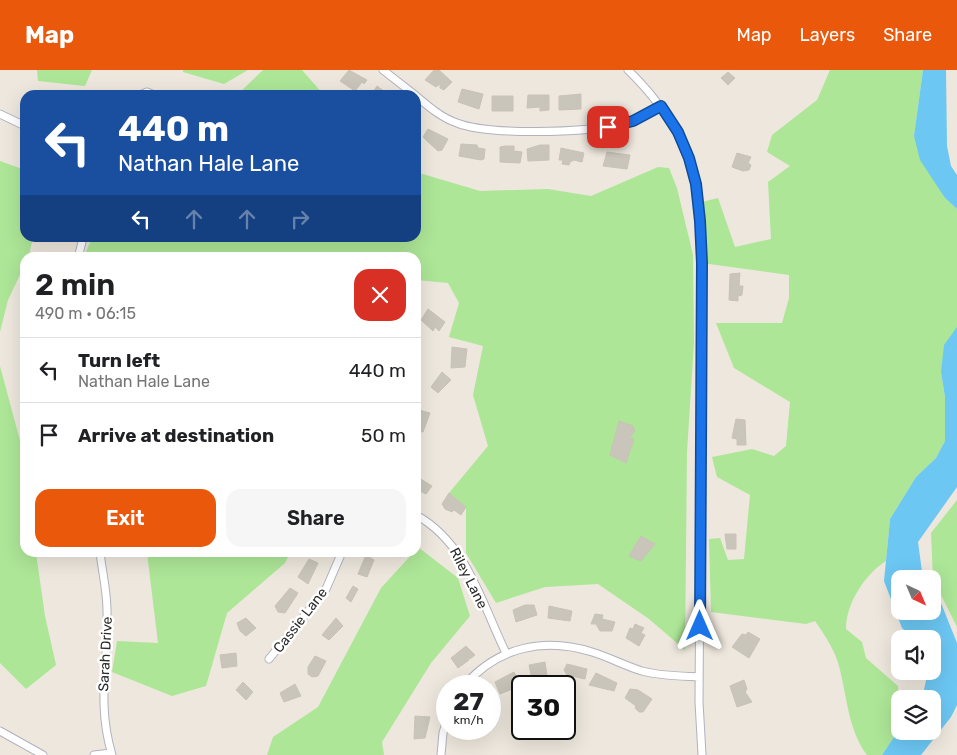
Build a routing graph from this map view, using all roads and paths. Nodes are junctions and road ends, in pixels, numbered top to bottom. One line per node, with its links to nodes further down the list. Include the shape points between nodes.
1 (383, 70): 3 (street)
2 (628, 70): 5 (street)
3 (408, 90)
4 (421, 100): 5 (street, via 448,119 492,131 608,127 633,121)
5 (661, 106): 14 (street, via 678,132 689,158 696,184 702,238)
6 (0, 114): 7 (street)
7 (20, 124)
8 (421, 518): 11 (street, Riley Lane, via 436,528 456,549)
9 (101, 557): 17 (street, Sarah Drive, via 107,608 102,696)
10 (340, 557): 12 (street, Cassie Lane, via 326,589)
11 (506, 653): 13 (street); 14 (street, via 536,645 566,646 652,674)
12 (269, 659)
13 (476, 675)
14 (699, 677): 21 (street)
15 (0, 731): 18 (street)
16 (442, 740): 20 (street)
17 (112, 754): 19 (street)
18 (43, 755)
19 (94, 755)
20 (441, 755)
21 (702, 755)

